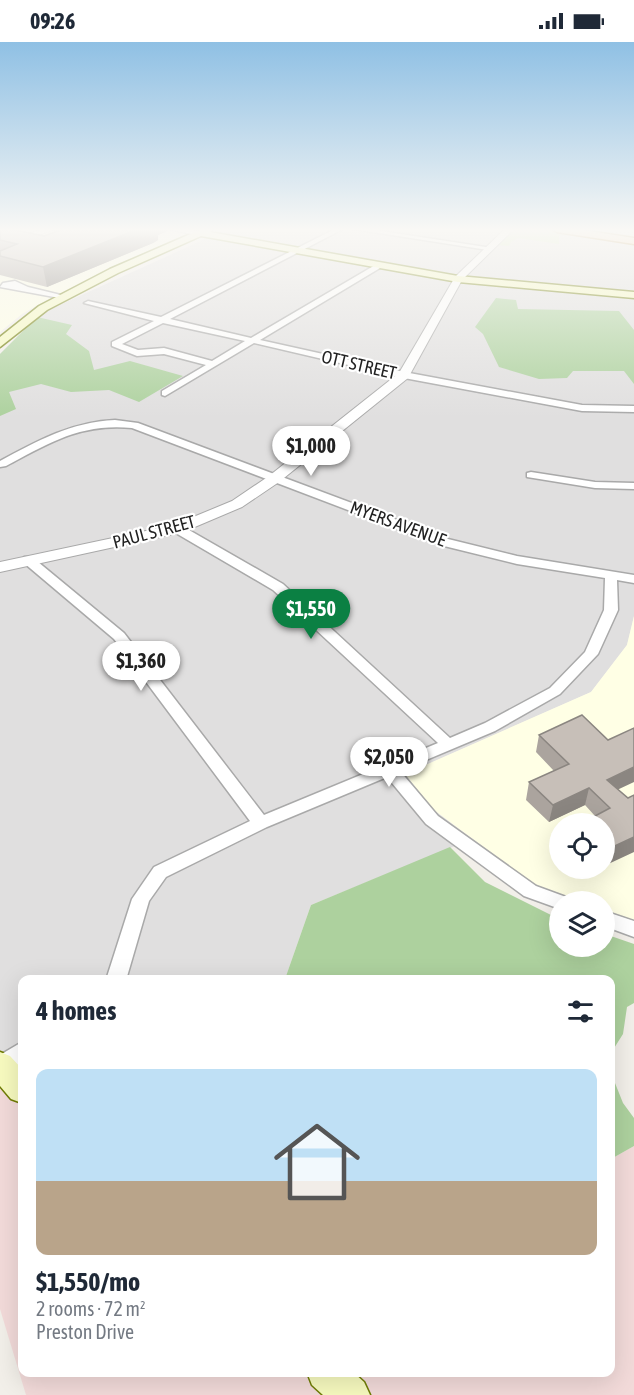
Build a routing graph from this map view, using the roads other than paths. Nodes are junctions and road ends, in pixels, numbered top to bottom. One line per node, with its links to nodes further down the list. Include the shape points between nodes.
1 (42, 292): 8 (street)
2 (75, 292): 8 (main road)
3 (215, 292): 10 (street)
4 (333, 292): 11 (street)
5 (451, 292): 14 (street, PAUL STREET)
6 (603, 292): 7 (main road)
7 (634, 295)
8 (65, 297): 12 (main road, via 30,317)
9 (88, 303): 10 (street, OTT STREET)
10 (159, 320): 11 (street, OTT STREET); 13 (street, via 115,345 139,353 164,351)
11 (252, 341): 13 (street); 14 (street, OTT STREET)
12 (0, 343)
13 (214, 364): 15 (street)
14 (404, 375): 16 (street, OTT STREET, via 582,408); 19 (street, PAUL STREET)
15 (165, 393)
16 (634, 409)
17 (2, 464): 19 (street, MYERS AVENUE, via 69,429 114,422 134,425)
18 (531, 475): 20 (street, via 594,485)
19 (274, 479): 21 (street, PAUL STREET, via 237,504); 24 (street, MYERS AVENUE, via 444,542 517,560)
20 (634, 486)
21 (178, 529): 22 (street, PAUL STREET); 26 (street, via 278,587)
22 (28, 560): 23 (street, PAUL STREET); 28 (street, via 119,636)
23 (0, 567)
24 (611, 576): 25 (street, MYERS AVENUE); 26 (street, via 611,610 591,654 555,691 490,727)
25 (634, 579)
26 (448, 744): 27 (street)
27 (389, 769): 28 (street); 29 (street, via 432,820 530,891)
28 (261, 823): 32 (street, via 160,872 141,899)
29 (549, 898)
30 (615, 922): 31 (street)
31 (634, 929)
32 (118, 975)
33 (18, 1054): 34 (street)
34 (0, 1066): 35 (main road)
35 (18, 1085)
36 (331, 1377): 37 (main road)
37 (351, 1395)

